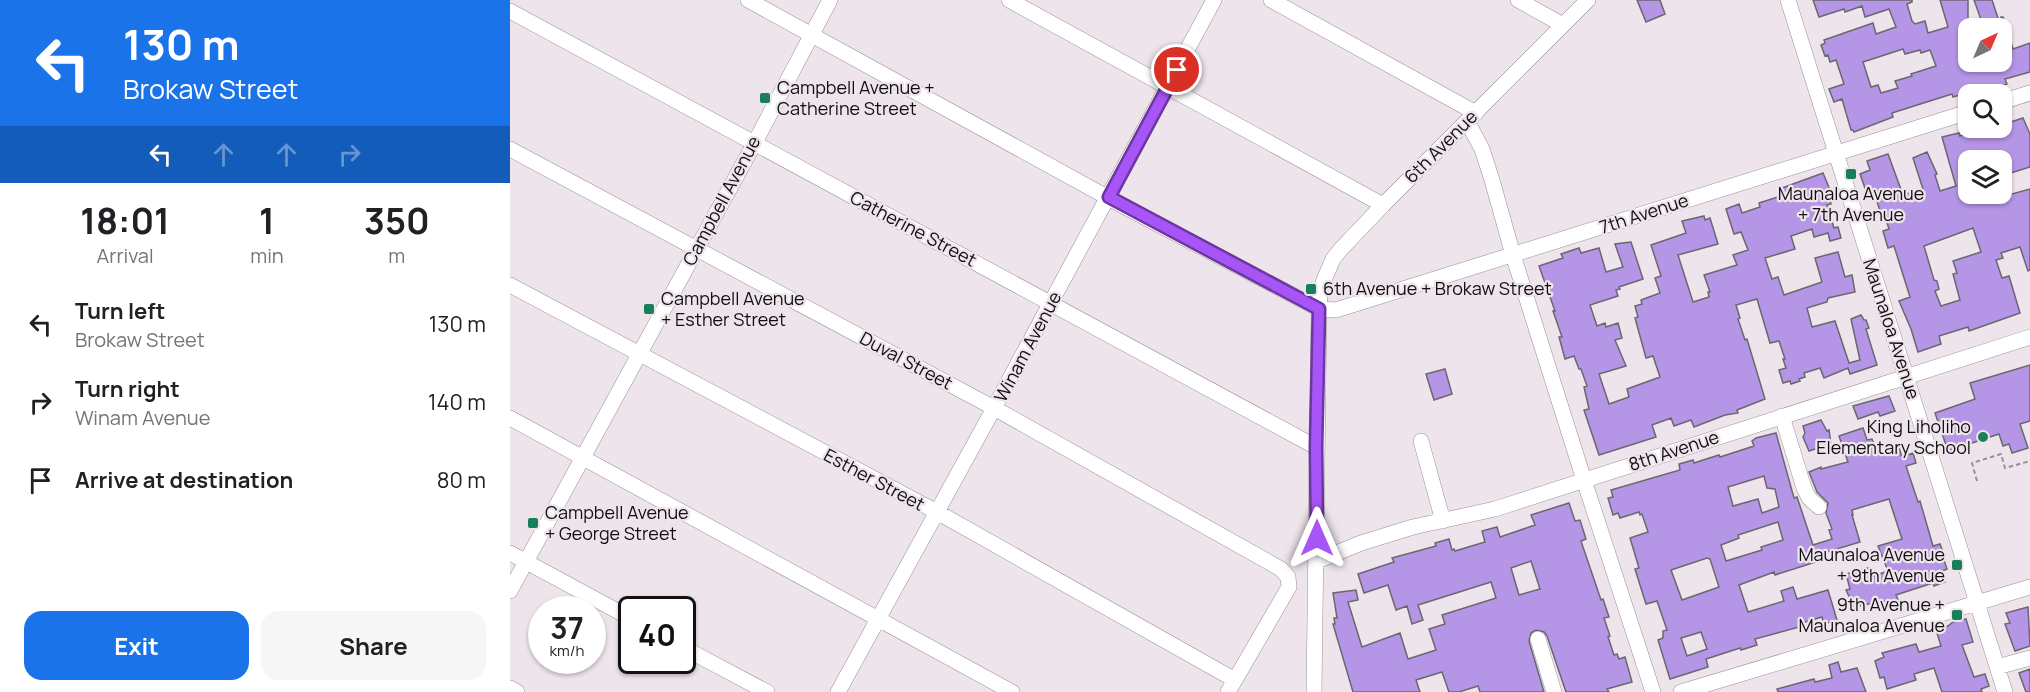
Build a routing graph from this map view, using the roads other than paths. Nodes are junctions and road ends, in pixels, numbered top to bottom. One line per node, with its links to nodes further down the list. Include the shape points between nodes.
1 (748, 0): 11 (street)
2 (830, 0): 11 (street, Campbell Avenue)
3 (1010, 0): 12 (street)
4 (1214, 0): 12 (street, Winam Avenue)
5 (1271, 0): 16 (street)
6 (1518, 0): 10 (street)
7 (1588, 0): 10 (street, 6th Avenue)
8 (1788, 0): 19 (street, Maunaloa Avenue)
9 (510, 11): 17 (street, Catherine Street)
10 (1563, 25): 16 (street, 6th Avenue)
11 (811, 34): 17 (street, Campbell Avenue); 20 (street)
12 (1167, 87): 20 (street, Winam Avenue); 21 (street)
13 (2030, 93): 14 (street)
14 (2012, 99)
15 (1958, 115): 19 (street, 7th Avenue)
16 (1471, 117): 21 (street, 6th Avenue); 23 (street)
17 (754, 144): 22 (street, Campbell Avenue); 25 (street, Catherine Street)
18 (510, 149): 22 (street, Duval Street)
19 (1835, 153): 23 (street, 7th Avenue); 29 (street, Maunaloa Avenue)
20 (1109, 197): 25 (street, Winam Avenue); 26 (street)
21 (1383, 205): 26 (street, 6th Avenue, via 1333,259 1322,286)
22 (696, 250): 28 (street, Campbell Avenue); 30 (street, Duval Street)
23 (1513, 255): 26 (street, 7th Avenue, via 1336,310); 36 (street)
24 (510, 285): 28 (street, Esther Street)
25 (1052, 302): 30 (street, Winam Avenue); 34 (street, Catherine Street)
26 (1319, 309): 34 (street, 6th Avenue)
27 (2030, 337): 29 (street, 8th Avenue)
28 (639, 355): 35 (street, Campbell Avenue); 38 (street, Esther Street)
29 (1906, 376): 31 (street, 8th Avenue); 45 (street, Maunaloa Avenue)
30 (994, 408): 38 (street, Winam Avenue); 52 (street, Duval Street, via 1281,569 1288,577 1289,587)
31 (1782, 416): 36 (street, 8th Avenue); 37 (street, via 1803,463 1799,490)
32 (510, 418): 35 (street)
33 (1420, 441): 39 (street)
34 (1316, 447): 41 (street, 6th Avenue)
35 (584, 458): 42 (street, Campbell Avenue); 47 (street)
36 (1584, 480): 39 (street, 8th Avenue, via 1495,509); 60 (street)
37 (1819, 507)
38 (937, 512): 47 (street, Winam Avenue); 52 (street, Esther Street)
39 (1443, 520): 41 (street, 8th Avenue, via 1386,535)
40 (510, 553): 42 (street)
41 (1317, 561): 58 (street, 6th Avenue)
42 (526, 562): 44 (street, Campbell Avenue); 46 (street)
43 (2030, 587): 45 (street)
44 (510, 591)
45 (1977, 603): 51 (street, Maunaloa Avenue); 61 (street)
46 (618, 611)
47 (879, 618): 56 (street, Winam Avenue); 57 (street)
48 (1538, 639): 59 (street)
49 (696, 654): 55 (street)
50 (2030, 658): 51 (street)
51 (1997, 668): 62 (street, Maunaloa Avenue)
52 (1232, 686)
53 (510, 688): 54 (street)
54 (517, 692)
55 (766, 692)
56 (838, 692)
57 (1012, 692)
58 (1314, 692)
59 (1554, 692)
60 (1653, 692)
61 (1681, 692)
62 (2005, 692)

